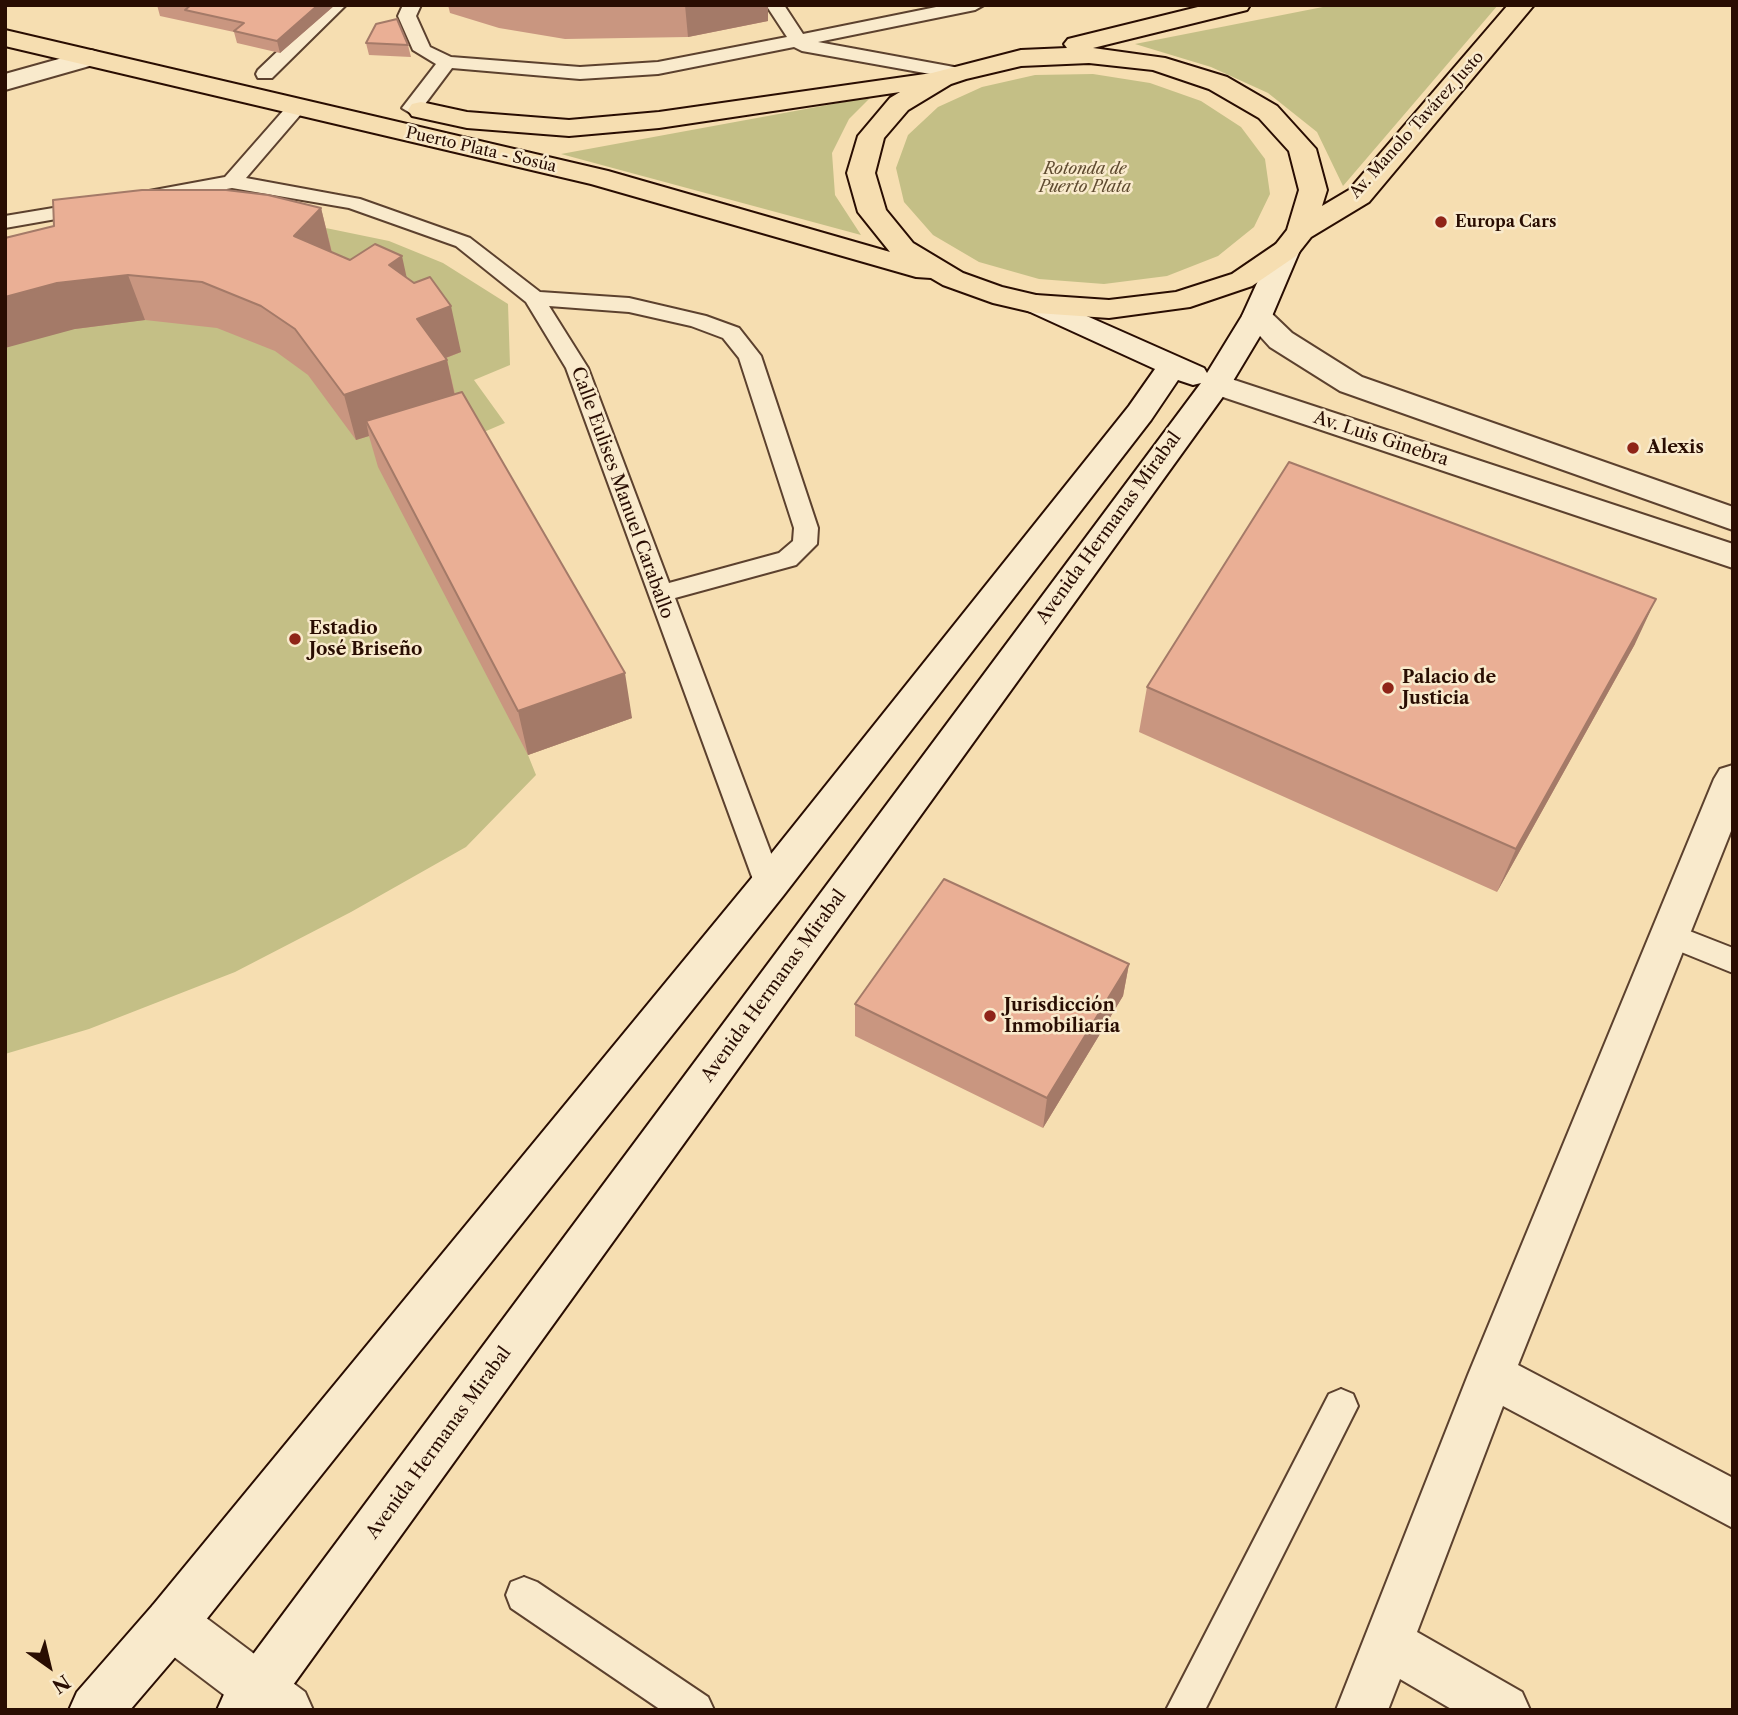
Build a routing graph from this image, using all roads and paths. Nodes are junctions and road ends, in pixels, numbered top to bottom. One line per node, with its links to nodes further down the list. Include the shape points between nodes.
1 (337, 5): 13 (lane)
2 (412, 5): 12 (lane, via 407,16 422,50)
3 (775, 5): 9 (lane)
4 (975, 5): 9 (lane)
5 (1238, 5): 11 (main road)
6 (1522, 5): 20 (main road, Av. Manolo Tavárez Justo, via 1359,196)
7 (5, 15): 13 (main road)
8 (5, 38): 10 (main road, Puerto Plata - Sosúa)
9 (799, 40): 12 (lane, via 658,68 580,73); 14 (lane, via 802,45 869,55)
10 (90, 58): 15 (main road); 17 (main road, Puerto Plata - Sosúa)
11 (1021, 58): 14 (main road); 20 (main road, via 1089,55 1156,63 1218,83 1268,112 1301,149 1313,190)
12 (447, 62): 16 (lane)
13 (278, 76)
14 (950, 76): 16 (main road, Puerto Plata - Sosúa, via 659,120 569,128 467,120); 21 (main road, via 899,104 871,136 861,173 872,212 887,230 903,248)
15 (5, 82)
16 (400, 105)
17 (297, 107): 18 (lane); 21 (main road, Puerto Plata - Sosúa, via 598,177)
18 (232, 182): 19 (lane, Calle Eulises Manuel Caraballo); 22 (lane, Calle Eulises Manuel Caraballo, via 353,204 463,242)
19 (5, 222)
20 (1293, 240): 23 (main road, via 1242,280 1180,300 1110,309); 24 (main road, Avenida Hermanas Mirabal)
21 (953, 279): 23 (main road)
22 (534, 298): 29 (lane, Calle Eulises Manuel Caraballo, via 577,368); 29 (lane, via 629,305 698,321 731,333 750,356 806,528 805,544 787,559)
23 (1036, 303): 25 (main road, Av. Luis Ginebra)
24 (1257, 316): 26 (main road, Avenida Hermanas Mirabal); 27 (main road, via 1281,340 1351,384)
25 (1172, 367): 26 (main road, Av. Luis Ginebra); 31 (main road)
26 (1216, 383): 28 (main road, Av. Luis Ginebra); 40 (main road, Avenida Hermanas Mirabal)
27 (1733, 519)
28 (1733, 556)
29 (659, 594): 31 (lane, Calle Eulises Manuel Caraballo)
30 (1733, 779): 32 (main road)
31 (769, 885): 38 (main road)
32 (1669, 935): 33 (lane); 34 (main road)
33 (1733, 961)
34 (1491, 1375): 36 (main road); 39 (main road)
35 (1341, 1406): 43 (lane)
36 (1733, 1504)
37 (524, 1595): 42 (lane)
38 (171, 1623): 40 (main road); 41 (main road)
39 (1387, 1643): 44 (main road); 45 (main road)
40 (263, 1703)
41 (96, 1710)
42 (695, 1710)
43 (1185, 1710)
44 (1362, 1710)
45 (1504, 1710)

